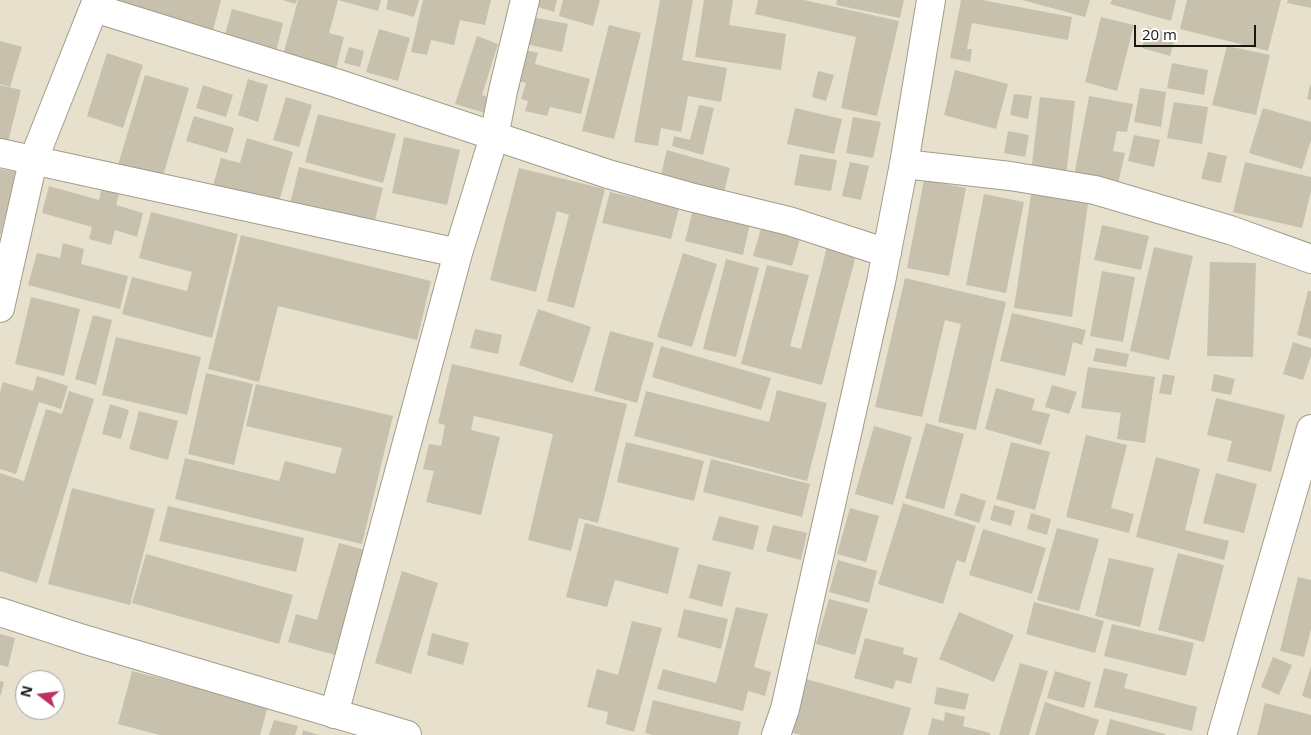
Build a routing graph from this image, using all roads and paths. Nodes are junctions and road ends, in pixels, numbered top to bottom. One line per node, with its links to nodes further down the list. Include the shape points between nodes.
1 (524, 0): 4 (street)
2 (931, 0): 7 (street)
3 (95, 4): 4 (street); 6 (street)
4 (494, 138): 8 (street); 9 (street, via 681,195 789,220)
5 (0, 152): 6 (street)
6 (33, 161): 8 (street); 11 (street)
7 (904, 164): 9 (street); 10 (street, via 1095,190 1230,230)
8 (458, 253): 14 (street)
9 (887, 253): 16 (street, via 847,442 785,709)
10 (1311, 259)
11 (0, 308)
12 (1311, 429): 17 (street)
13 (0, 612): 14 (street)
14 (334, 714): 15 (street)
15 (407, 735)
16 (776, 735)
17 (1222, 735)

